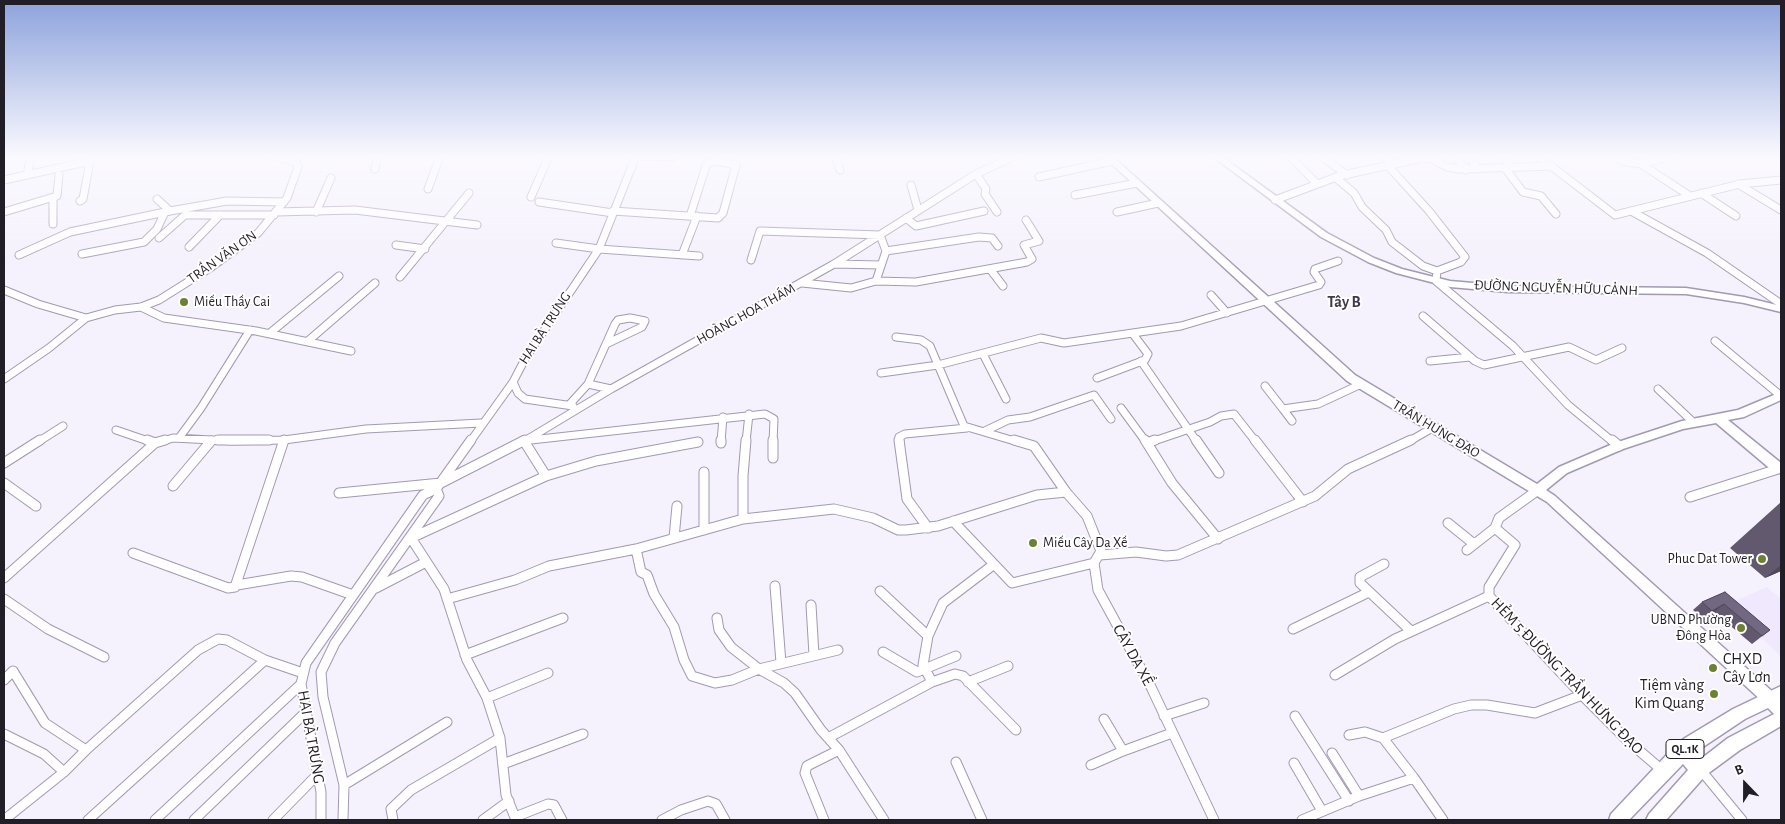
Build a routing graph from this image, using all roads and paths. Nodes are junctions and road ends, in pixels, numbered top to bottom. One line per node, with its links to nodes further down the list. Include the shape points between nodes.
1 (57, 194): 25 (street)
2 (84, 194): 28 (street)
3 (287, 194): 29 (street, TRẦN VĂN ƠN)
4 (324, 194): 38 (street)
5 (469, 194): 49 (street)
6 (620, 194): 39 (street, HAI BÀ TRƯNG)
7 (699, 194): 45 (street)
8 (728, 194): 45 (street, via 722,216)
9 (914, 194): 32 (street)
10 (943, 194): 32 (street, HOÀNG HOA THÁM)
11 (985, 194): 40 (street)
12 (1078, 194): 23 (street)
13 (1148, 194): 31 (street, TRẦN HƯNG ĐẠO)
14 (1268, 194): 27 (street, ĐƯỜNG NGUYỄN HỮU CẢNH)
15 (1290, 194): 27 (street)
16 (1355, 194): 71 (street, via 1362,207 1386,230 1392,242)
17 (1415, 194): 71 (street, via 1465,257)
18 (1535, 194): 43 (street, via 1542,196)
19 (1589, 194): 35 (street, via 1615,215)
20 (1699, 194): 24 (street)
21 (1701, 194): 46 (street)
22 (1755, 194): 33 (street)
23 (1075, 195)
24 (1690, 196): 35 (street)
25 (53, 198): 36 (street); 50 (street)
26 (157, 199): 37 (street)
27 (1275, 200): 71 (street, ĐƯỜNG NGUYỄN HỮU CẢNH, via 1324,234 1371,260 1399,271)
28 (80, 202)
29 (284, 202): 37 (street, via 227,201); 42 (street, TRẦN VĂN ƠN)
30 (539, 202): 39 (street)
31 (1158, 203): 41 (street); 79 (street, TRẦN HƯNG ĐẠO)
32 (918, 210): 47 (street, HOÀNG HOA THÁM)
33 (1781, 210)
34 (984, 211): 47 (street, via 916,226)
35 (1631, 211): 80 (street, via 1707,253)
36 (4, 212)
37 (167, 212): 61 (street, via 144,242); 62 (street, via 70,232)
38 (316, 212): 42 (street); 49 (street, via 355,210)
39 (613, 212): 45 (street); 59 (street, HAI BÀ TRƯNG)
40 (997, 212)
41 (1117, 212)
42 (275, 214): 44 (street); 81 (street, TRẦN VĂN ƠN, via 258,233 210,268 159,300)
43 (1556, 214)
44 (220, 215): 53 (street, via 181,216); 57 (street)
45 (693, 216): 63 (street)
46 (1736, 216)
47 (906, 218): 52 (street, HOÀNG HOA THÁM)
48 (1026, 220): 69 (street, via 1039,241 1024,245 1032,260)
49 (446, 221): 51 (street); 58 (street)
50 (53, 224)
51 (477, 225)
52 (880, 235): 60 (street); 65 (street, via 760,231); 67 (street, HOÀNG HOA THÁM)
53 (159, 238)
54 (556, 243): 59 (street)
55 (396, 245): 58 (street)
56 (998, 246): 60 (street, via 992,238 984,237)
57 (188, 247)
58 (425, 249): 72 (street)
59 (599, 249): 63 (street); 104 (street, HAI BÀ TRƯNG)
60 (886, 251): 68 (street)
61 (82, 254)
62 (19, 255)
63 (682, 255): 64 (street)
64 (699, 256)
65 (751, 260)
66 (1338, 261): 79 (street, via 1315,269 1321,282 1319,285)
67 (834, 264): 68 (street); 75 (street, HOÀNG HOA THÁM)
68 (881, 265): 73 (street)
69 (990, 269): 73 (street, via 916,282); 76 (street)
70 (339, 276): 87 (street)
71 (1437, 276): 82 (street, ĐƯỜNG NGUYỄN HỮU CẢNH, via 1508,289 1686,291); 97 (street)
72 (400, 277)
73 (876, 281): 75 (street, via 851,288)
74 (375, 283): 90 (street)
75 (802, 283): 108 (street, HOÀNG HOA THÁM)
76 (1003, 286)
77 (4, 290): 85 (street)
78 (1210, 295): 83 (street)
79 (1267, 302): 83 (street); 106 (street, TRẦN HƯNG ĐẠO)
80 (1781, 304)
81 (141, 307): 85 (street, TRẦN VĂN ƠN); 86 (street, via 164,318)
82 (1781, 309)
83 (1227, 313): 88 (street, via 1181,326)
84 (1423, 316): 96 (street)
85 (86, 318): 103 (street)
86 (250, 330): 87 (street); 129 (street)
87 (270, 333): 90 (street)
88 (1133, 334): 95 (street, via 1064,343 1041,338); 99 (street, via 1148,354)
89 (896, 337): 100 (street, via 926,342)
90 (308, 341): 94 (street)
91 (1715, 341): 110 (street)
92 (606, 344): 92 (street, via 618,320 645,321 642,327); 105 (street)
93 (1622, 348): 97 (street, via 1596,360 1573,348)
94 (351, 351)
95 (983, 354): 100 (street); 111 (street)
96 (1470, 357): 97 (street, via 1484,365); 98 (street)
97 (1524, 357): 137 (street, via 1568,405)
98 (1430, 361)
99 (1141, 362): 102 (street); 128 (street)
100 (938, 365): 101 (street); 125 (street, via 961,422)
101 (881, 373)
102 (1096, 378)
103 (4, 379)
104 (513, 382): 112 (street, via 525,399); 122 (street, HAI BÀ TRƯNG)
105 (588, 384): 108 (street); 112 (street)
106 (1360, 385): 115 (street, via 1318,404); 124 (street, TRẦN HƯNG ĐẠO)
107 (1265, 386): 115 (street)
108 (612, 389): 113 (street, HOÀNG HOA THÁM)
109 (1658, 389): 121 (street)
110 (1781, 396): 119 (street, via 1740,414)
111 (1006, 399)
112 (570, 405): 113 (street)
113 (580, 407): 132 (street, HOÀNG HOA THÁM)
114 (1121, 408): 136 (street)
115 (1283, 409): 120 (street)
116 (749, 414): 117 (street); 138 (street, via 765,414 774,419); 156 (street, via 742,476)
117 (723, 417): 132 (street); 135 (street)
118 (1111, 419): 127 (street, via 1094,395)
119 (1719, 419): 121 (street); 142 (street)
120 (1292, 422)
121 (1693, 422): 137 (street)
122 (482, 423): 130 (street, via 366,428); 139 (street, HAI BÀ TRƯNG)
123 (63, 426): 140 (street)
124 (1434, 426): 149 (street, TRẦN HƯNG ĐẠO); 153 (street, via 1418,437 1348,468 1324,490)
125 (967, 428): 127 (street, CÂY DA XỀ); 159 (street, CÂY DA XỀ, via 899,437 907,499)
126 (116, 430): 134 (street)
127 (985, 430): 151 (street, CÂY DA XỀ, via 1034,446)
128 (1187, 430): 136 (street); 144 (street); 153 (street, via 1234,414)
129 (179, 438): 131 (street); 134 (street)
130 (284, 440): 131 (street); 172 (street, via 244,555)
131 (211, 441): 147 (street)
132 (525, 441): 141 (street, HOÀNG HOA THÁM); 145 (street)
133 (698, 442): 145 (street, via 596,461)
134 (155, 443): 171 (street)
135 (721, 443)
136 (1146, 443): 164 (street, via 1172,483)
137 (1619, 446): 149 (street, via 1563,470)
138 (773, 458)
139 (456, 459): 141 (street); 148 (street, HAI BÀ TRƯNG)
140 (4, 463)
141 (472, 466): 148 (street, HOÀNG HOA THÁM)
142 (1780, 469): 152 (street)
143 (704, 472): 161 (street)
144 (1219, 473)
145 (546, 476): 162 (street)
146 (4, 482): 154 (street)
147 (173, 486)
148 (438, 486): 150 (street); 162 (street, HAI BÀ TRƯNG, via 439,496); 177 (street, HAI BÀ TRƯNG, via 423,495)
149 (1538, 490): 160 (street, via 1499,518); 206 (street, TRẦN HƯNG ĐẠO)
150 (339, 492)
151 (1066, 492): 157 (street, via 1037,495); 167 (street, CÂY DA XỀ, via 1087,516 1097,540)
152 (1690, 497)
153 (1303, 502): 164 (street)
154 (36, 506)
155 (677, 506): 163 (street)
156 (743, 519): 159 (street, via 834,509 873,518 898,530); 161 (street)
157 (953, 521): 159 (street); 169 (street)
158 (1448, 523): 160 (street, via 1471,547)
159 (928, 528)
160 (1495, 528): 178 (street, HẺM 5 ĐƯỜNG TRẦN HƯNG ĐẠO, via 1515,545 1489,586)
161 (704, 530): 163 (street)
162 (411, 538): 168 (street); 174 (street, HAI BÀ TRƯNG)
163 (674, 538): 165 (street)
164 (1218, 539): 167 (street, via 1178,555 1136,552)
165 (636, 549): 179 (street, via 549,566 507,583); 196 (street, via 641,572 647,575 654,594 674,627 692,676 715,683)
166 (133, 554): 172 (street, via 228,588)
167 (1097, 559): 169 (street, via 1015,584); 211 (street, CÂY DA XỀ, via 1098,590)
168 (426, 562): 174 (street); 179 (street)
169 (992, 564): 186 (street, via 943,603)
170 (1384, 564): 176 (street, via 1360,578 1360,583)
171 (4, 578)
172 (237, 585): 177 (street, via 291,576)
173 (775, 586): 194 (street)
174 (374, 589): 238 (street, HAI BÀ TRƯNG, via 335,643 321,672 323,697)
175 (880, 591): 186 (street)
176 (1369, 592): 184 (street); 185 (street)
177 (353, 595): 198 (street, HAI BÀ TRƯNG, via 311,654)
178 (1489, 596): 185 (street); 205 (street, HẺM 5 ĐƯỜNG TRẦN HƯNG ĐẠO)
179 (447, 599): 189 (street)
180 (4, 600): 192 (street, via 48,630)
181 (811, 605): 190 (street)
182 (564, 618): 189 (street)
183 (717, 618): 196 (street, via 720,630 731,647)
184 (1293, 628)
185 (1411, 631): 200 (street)
186 (928, 636): 197 (street, via 923,657)
187 (838, 650): 190 (street)
188 (883, 652): 197 (street, via 914,671)
189 (465, 654): 207 (street)
190 (814, 655): 194 (street)
191 (956, 656): 197 (street)
192 (104, 657)
193 (265, 660): 198 (street); 224 (street, via 226,640 208,642); 245 (street)
194 (781, 663): 196 (street)
195 (1008, 666): 203 (street)
196 (759, 669): 222 (street, via 796,693)
197 (925, 670): 202 (street)
198 (303, 673): 204 (street, HAI BÀ TRƯNG)
199 (548, 673): 207 (street)
200 (1335, 675)
201 (4, 680): 224 (street, via 13,671 45,723)
202 (932, 682): 203 (street, via 955,674); 222 (street)
203 (968, 682): 216 (street)
204 (301, 684): 210 (street, HAI BÀ TRƯNG); 246 (street)
205 (1582, 694): 223 (street, via 1534,713 1470,705); 234 (street, HẺM 5 ĐƯỜNG TRẦN HƯNG ĐẠO)
206 (1775, 696): 209 (main road); 227 (main road, QL.1K, via 1716,727)
207 (487, 698): 221 (street)
208 (1204, 703): 211 (street)
209 (1781, 710)
210 (306, 712): 236 (street, HAI BÀ TRƯNG); 247 (street)
211 (1164, 716): 217 (street, CÂY DA XỀ)
212 (1295, 716): 241 (street)
213 (1781, 718): 233 (main road, QL.1K, via 1740,740)
214 (1104, 719): 226 (street)
215 (447, 722): 238 (street)
216 (1016, 730)
217 (1172, 733): 226 (street); 259 (street, CÂY DA XỀ)
218 (4, 734): 235 (street, via 44,754)
219 (583, 734): 231 (street)
220 (1349, 736): 223 (street, via 1366,732)
221 (500, 738): 231 (street); 251 (street, via 411,790 391,809)
222 (828, 738): 225 (street)
223 (1383, 738): 237 (street)
224 (86, 750): 235 (street)
225 (839, 750): 256 (street, via 807,766 805,773); 257 (street)
226 (1123, 751): 232 (street)
227 (1681, 752): 233 (main road); 234 (main road, QL.1K)
228 (1332, 753): 239 (street)
229 (956, 762): 258 (street)
230 (1294, 763): 242 (street)
231 (503, 764): 240 (street)
232 (1091, 765)
233 (1700, 769): 263 (main road, QL.1K); 264 (street)
234 (1663, 771): 262 (main road, QL.1K)
235 (64, 772): 244 (street)
236 (318, 774): 248 (street); 249 (street, HAI BÀ TRƯNG)
237 (1414, 778): 239 (street); 261 (street)
238 (344, 784): 250 (street, HAI BÀ TRƯNG)
239 (1360, 796): 241 (street)
240 (509, 801): 243 (street); 252 (street)
241 (1349, 801): 242 (street)
242 (1322, 811): 260 (street)
243 (516, 819): 253 (street, via 548,804 554,805)
244 (4, 820)
245 (88, 820)
246 (154, 820)
247 (194, 820)
248 (273, 820)
249 (321, 820)
250 (343, 820)
251 (393, 820)
252 (483, 820)
253 (562, 820)
254 (662, 820): 255 (street, via 708,801 716,804)
255 (726, 820)
256 (824, 820)
257 (884, 820)
258 (982, 820)
259 (1214, 820)
260 (1302, 820)
261 (1443, 820)
262 (1617, 820)
263 (1654, 820)
264 (1742, 820)

